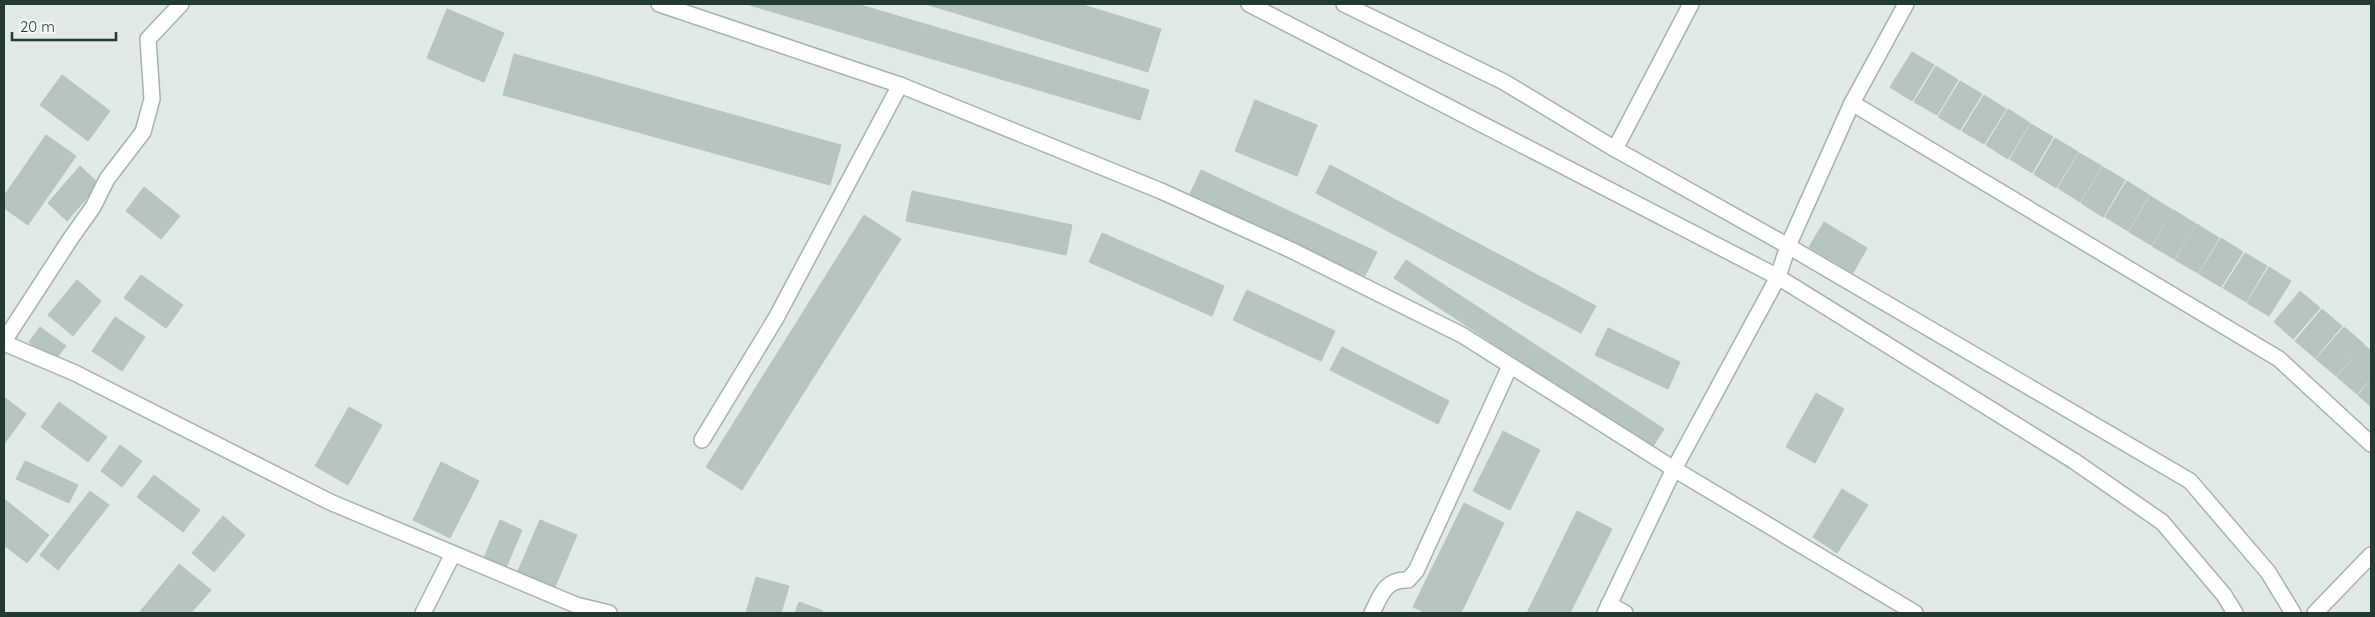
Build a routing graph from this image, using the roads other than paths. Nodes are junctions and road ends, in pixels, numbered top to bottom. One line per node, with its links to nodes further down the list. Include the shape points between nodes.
1 (181, 4): 12 (street, via 148,39 152,99 143,132 107,179 93,207)
2 (659, 4): 7 (street)
3 (1344, 4): 9 (street, via 1504,82)
4 (1692, 4): 9 (street)
5 (1906, 4): 8 (street)
6 (1254, 5): 11 (street)
7 (900, 85): 13 (street, via 1161,191 1291,250 1462,335); 14 (street, via 776,318)
8 (1852, 103): 10 (street); 15 (street, via 2279,359)
9 (1615, 149): 10 (street)
10 (1788, 246): 11 (street); 26 (street, via 2190,481 2268,572)
11 (1778, 277): 16 (street); 25 (street, via 2074,461 2162,522 2224,595)
12 (4, 342): 17 (street, via 75,373 330,502)
13 (1510, 366): 16 (street); 22 (street, via 1416,572 1408,580 1389,584)
14 (702, 440)
15 (2371, 444)
16 (1674, 469): 19 (street); 24 (street)
17 (453, 554): 20 (street); 21 (street, via 576,604)
18 (2371, 555): 27 (street)
19 (1607, 609): 23 (street)
20 (424, 613)
21 (609, 613)
22 (1372, 613)
23 (1625, 613)
24 (1914, 613)
25 (2235, 613)
26 (2293, 613)
27 (2315, 613)

